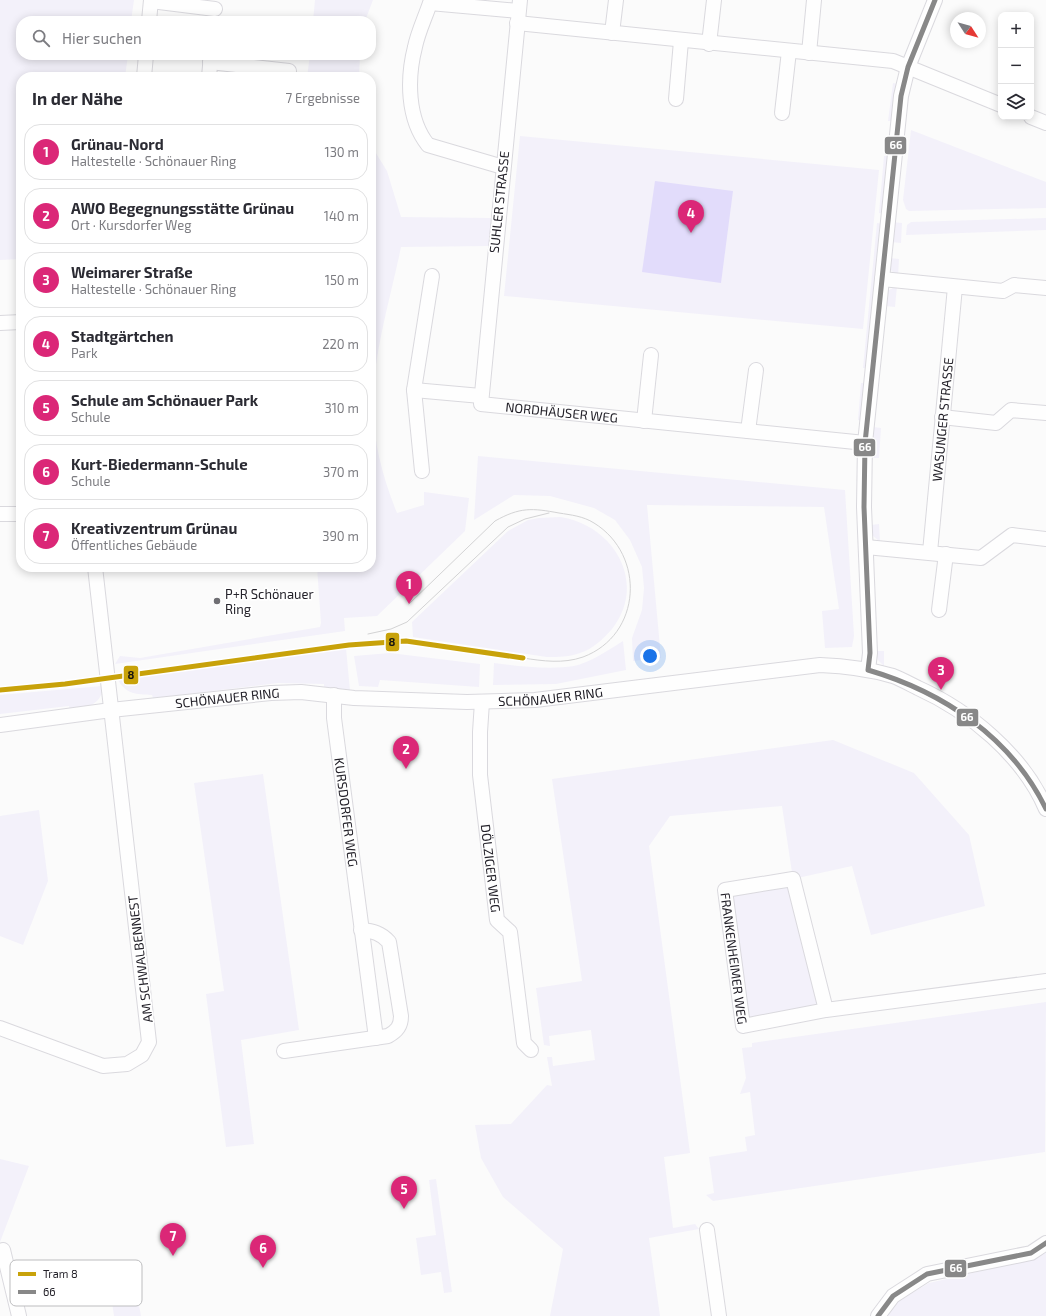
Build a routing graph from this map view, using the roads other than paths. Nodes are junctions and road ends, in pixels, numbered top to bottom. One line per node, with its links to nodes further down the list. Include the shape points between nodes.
1 (616, 0): 9 (street)
2 (714, 0): 11 (street)
3 (814, 0): 13 (street)
4 (935, 0): 17 (street)
5 (151, 1): 6 (street); 8 (street)
6 (215, 10)
7 (518, 12): 9 (street); 26 (street, SUHLER STRASSE); 26 (street, via 430,3 414,48 409,89 420,135 428,145)
8 (150, 16)
9 (612, 33): 10 (street)
10 (681, 40): 11 (street); 21 (street)
11 (709, 44): 12 (street)
12 (789, 50): 13 (street); 23 (street)
13 (809, 52): 17 (street, via 893,61)
14 (146, 60): 19 (street)
15 (210, 60): 20 (street)
16 (216, 60): 18 (street)
17 (908, 67): 22 (street); 28 (street, via 901,96)
18 (288, 71)
19 (144, 72)
20 (209, 72)
21 (676, 99)
22 (998, 104)
23 (782, 113)
24 (1034, 118): 25 (street)
25 (1046, 123)
26 (503, 167): 36 (street, SUHLER STRASSE)
27 (432, 276): 35 (street)
28 (882, 279): 29 (street); 41 (street)
29 (956, 287): 30 (street, via 1003,292 1014,285); 38 (street, WASUNGER STRASSE)
30 (1046, 288)
31 (16, 322): 32 (street)
32 (0, 323)
33 (651, 355): 39 (street)
34 (756, 370): 40 (street)
35 (414, 390): 36 (street, NORDHÄUSER WEG); 42 (street)
36 (481, 400): 39 (street, NORDHÄUSER WEG)
37 (1046, 413): 38 (street, via 1011,410 996,423)
38 (942, 416): 47 (street, WASUNGER STRASSE)
39 (644, 421): 40 (street, NORDHÄUSER WEG)
40 (748, 431): 41 (street, NORDHÄUSER WEG)
41 (865, 443): 46 (street)
42 (422, 471)
43 (0, 514): 44 (street)
44 (16, 514)
45 (1046, 539): 48 (street, via 1012,535 981,558)
46 (866, 547): 47 (street); 51 (street, via 870,653)
47 (930, 552): 48 (street)
48 (946, 554): 50 (street)
49 (96, 572): 54 (street, AM SCHWALBENNEST)
50 (939, 610)
51 (868, 670): 53 (street, SCHÖNAUER RING, via 850,666 820,665 535,700); 56 (street, SCHÖNAUER RING, via 894,677 943,699 986,730 1017,763)
52 (334, 695): 53 (street, SCHÖNAUER RING, via 354,698); 54 (street, SCHÖNAUER RING, via 271,693); 57 (street, KURSDORFER WEG, via 334,718)
53 (482, 702): 62 (street, DÖLZIGER WEG, via 480,775 498,920 510,932 524,1043)
54 (110, 710): 55 (street, SCHÖNAUER RING); 60 (street, AM SCHWALBENNEST, via 150,1042 142,1055 127,1064 103,1066)
55 (0, 725)
56 (1046, 809)
57 (361, 930): 61 (street, KURSDORFER WEG); 61 (street, via 383,935 389,942 401,1016 401,1024 395,1032)
58 (1046, 981): 59 (street, FRANKENHEIMER WEG)
59 (826, 1010): 59 (street, FRANKENHEIMER WEG, via 743,1026 725,890 793,879)
60 (0, 1028)
61 (376, 1038): 63 (street)
62 (531, 1050)
63 (284, 1051)
64 (707, 1230): 70 (street)
65 (1046, 1243): 71 (street, via 1031,1253 927,1274 893,1296)
66 (3, 1250): 67 (street)
67 (10, 1279)
68 (17, 1306): 69 (street)
69 (19, 1316)
70 (719, 1316)
71 (878, 1316)

